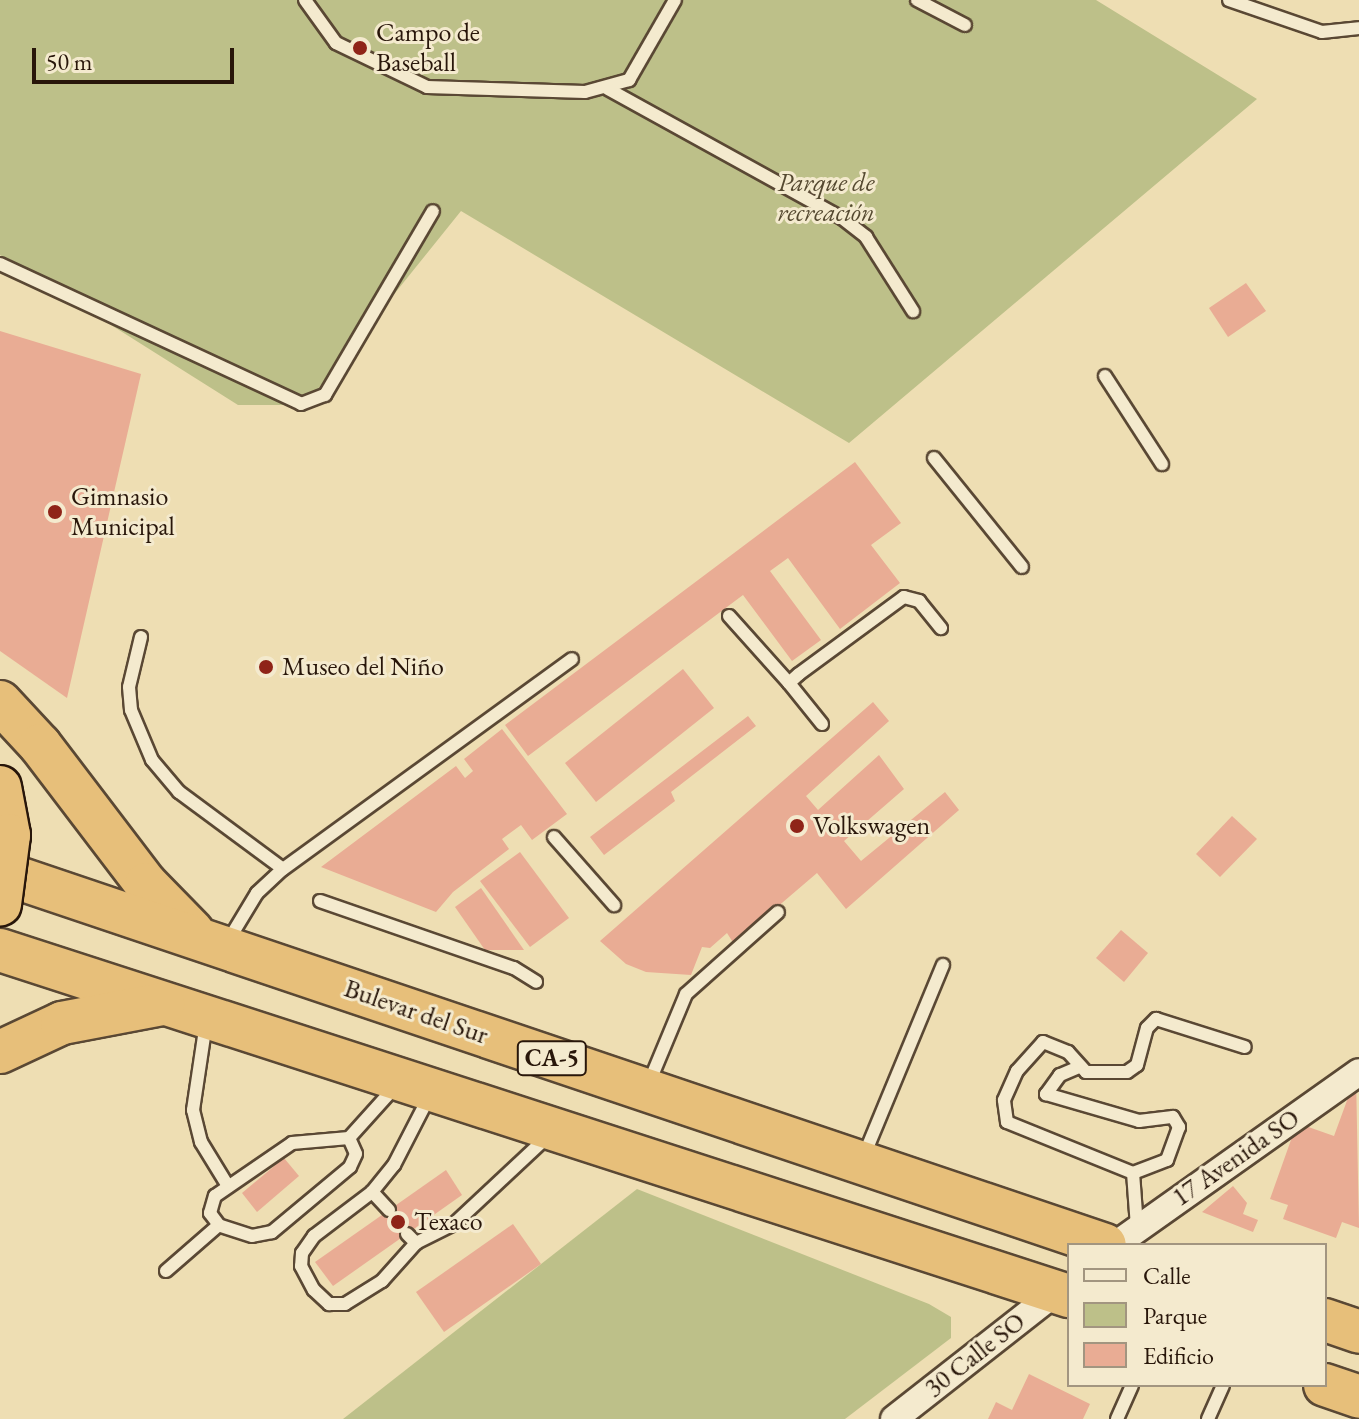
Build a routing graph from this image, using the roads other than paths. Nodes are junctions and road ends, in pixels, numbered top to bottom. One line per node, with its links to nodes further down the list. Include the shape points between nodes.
1 (305, 0): 7 (lane, via 336,43 427,87)
2 (675, 0): 7 (lane, via 646,59 629,80)
3 (917, 0): 5 (lane)
4 (1229, 0): 6 (lane, via 1322,32)
5 (965, 25)
6 (1359, 28)
7 (608, 89): 10 (lane, via 842,218 866,237)
8 (433, 211): 9 (lane, via 325,395 301,404)
9 (0, 264)
10 (913, 311)
11 (1105, 376): 13 (lane)
12 (934, 458): 14 (lane)
13 (1162, 464)
14 (1022, 567)
15 (729, 616): 19 (lane)
16 (941, 628): 19 (lane, via 919,601 904,597)
17 (141, 637): 24 (lane, via 129,687 131,710 152,760 179,792)
18 (572, 659): 24 (lane)
19 (789, 683): 21 (lane)
20 (0, 702): 30 (highway, via 40,745 146,884)
21 (822, 724)
22 (0, 787): 27 (highway, bridge, via 9,848)
23 (554, 837): 28 (lane)
24 (283, 869): 30 (lane)
25 (0, 872): 30 (highway, Bulevar del Sur / CA-5)
26 (320, 901): 33 (lane, via 499,963)
27 (0, 904)
28 (614, 905)
29 (778, 912): 41 (lane, via 686,994)
30 (213, 944): 41 (highway, Bulevar del Sur / CA-5)
31 (0, 950): 34 (highway, CA-5)
32 (943, 965): 44 (lane)
33 (536, 982)
34 (168, 1003): 35 (highway, CA-5); 37 (highway, via 62,1023)
35 (207, 1016): 40 (highway, CA-5); 46 (lane, via 193,1110 201,1142)
36 (1245, 1047): 38 (lane, via 1156,1019 1147,1028 1137,1065 1099,1076)
37 (0, 1052)
38 (1079, 1067): 45 (lane, via 1060,1075 1046,1094 1139,1121 1173,1117 1179,1127 1167,1160); 45 (lane, via 1061,1048 1037,1045 1008,1091 1004,1118)
39 (1359, 1072): 50 (street, 17 Avenida SO)
40 (418, 1084): 42 (highway, CA-5); 43 (lane); 47 (lane, via 394,1165)
41 (646, 1089): 44 (highway, Bulevar del Sur / CA-5)
42 (554, 1129): 47 (lane, via 454,1224 412,1238 382,1281 345,1304 329,1304 301,1266 302,1253 314,1236); 52 (highway, CA-5)
43 (349, 1138): 46 (lane, via 292,1143); 49 (lane, via 356,1154 350,1167 272,1232 252,1236)
44 (862, 1163): 50 (highway, Bulevar del Sur / CA-5)
45 (1133, 1173): 50 (lane)
46 (228, 1186): 49 (lane, via 209,1203)
47 (372, 1192): 48 (lane)
48 (389, 1210)
49 (219, 1225): 51 (lane)
50 (1121, 1238)
51 (166, 1271)
52 (1062, 1294): 59 (street, 30 Calle SO)
53 (1327, 1321): 54 (highway)
54 (1359, 1332)
55 (1327, 1386): 58 (highway)
56 (1131, 1387): 60 (lane)
57 (1222, 1387): 61 (lane)
58 (1359, 1397)
59 (894, 1419)
60 (1117, 1419)
61 (1208, 1419)

